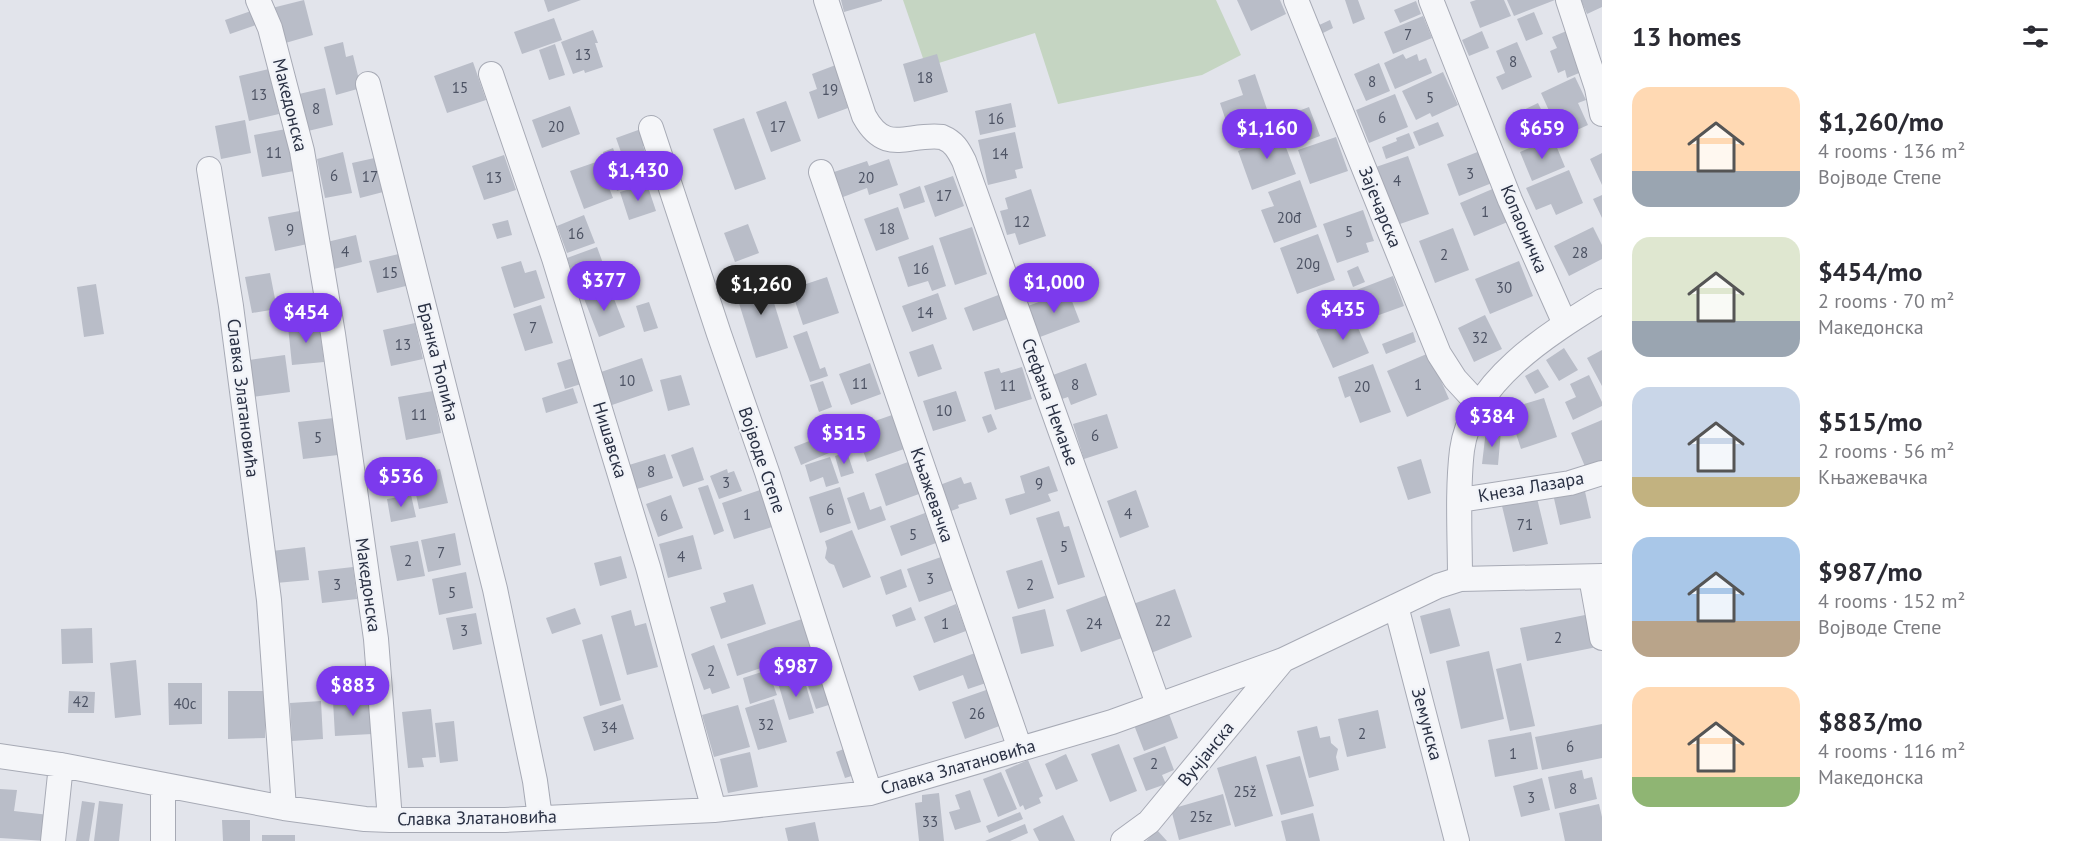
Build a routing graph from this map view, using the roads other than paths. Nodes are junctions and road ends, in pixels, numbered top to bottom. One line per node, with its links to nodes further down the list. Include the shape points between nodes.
1 (258, 0): 31 (street, Македонска, via 270,28 302,151 333,333 376,639)
2 (826, 0): 22 (street, Стефана Немање, via 870,126 887,139 942,137 958,149 964,161)
3 (1296, 0): 14 (street, Зајечарска, via 1439,354)
4 (1431, 0): 13 (street, Копаоничка, via 1510,200)
5 (1568, 0): 8 (street)
6 (491, 75): 29 (street, Нишавска, via 554,258 642,546)
7 (369, 84): 30 (street, Бранка Ћопића, via 495,589)
8 (1602, 114)
9 (651, 128): 27 (street, Војводе Степе)
10 (209, 169): 28 (street, Славка Златановића, via 269,600)
11 (821, 172): 23 (street, Књажевачка)
12 (1602, 301): 13 (street)
13 (1565, 324): 14 (street, via 1499,376)
14 (1479, 405): 16 (street, via 1462,449)
15 (1602, 473): 16 (street, Кнеза Лазара, via 1570,483)
16 (1460, 500): 18 (street)
17 (1596, 576): 18 (street, Славка Златановића); 20 (street)
18 (1460, 579): 19 (street, Славка Златановића)
19 (1396, 606): 21 (street, Славка Златановића); 35 (street, Земунска)
20 (1602, 638)
21 (1283, 660): 22 (street, Славка Златановића); 34 (street, Вучјанска, via 1149,822)
22 (1158, 704): 23 (street, Славка Златановића)
23 (1020, 749): 27 (street, Славка Златановића)
24 (0, 756): 25 (street, Славка Златановића)
25 (61, 765): 26 (street, Славка Златановића); 32 (street)
26 (163, 785): 28 (street, Славка Златановића); 33 (street)
27 (870, 793): 29 (street, Славка Златановића)
28 (284, 808): 31 (street, Славка Златановића)
29 (714, 810): 30 (street, Славка Златановића)
30 (540, 818): 31 (street, Славка Златановића)
31 (390, 820)
32 (53, 841)
33 (163, 841)
34 (1123, 841)
35 (1457, 841)

